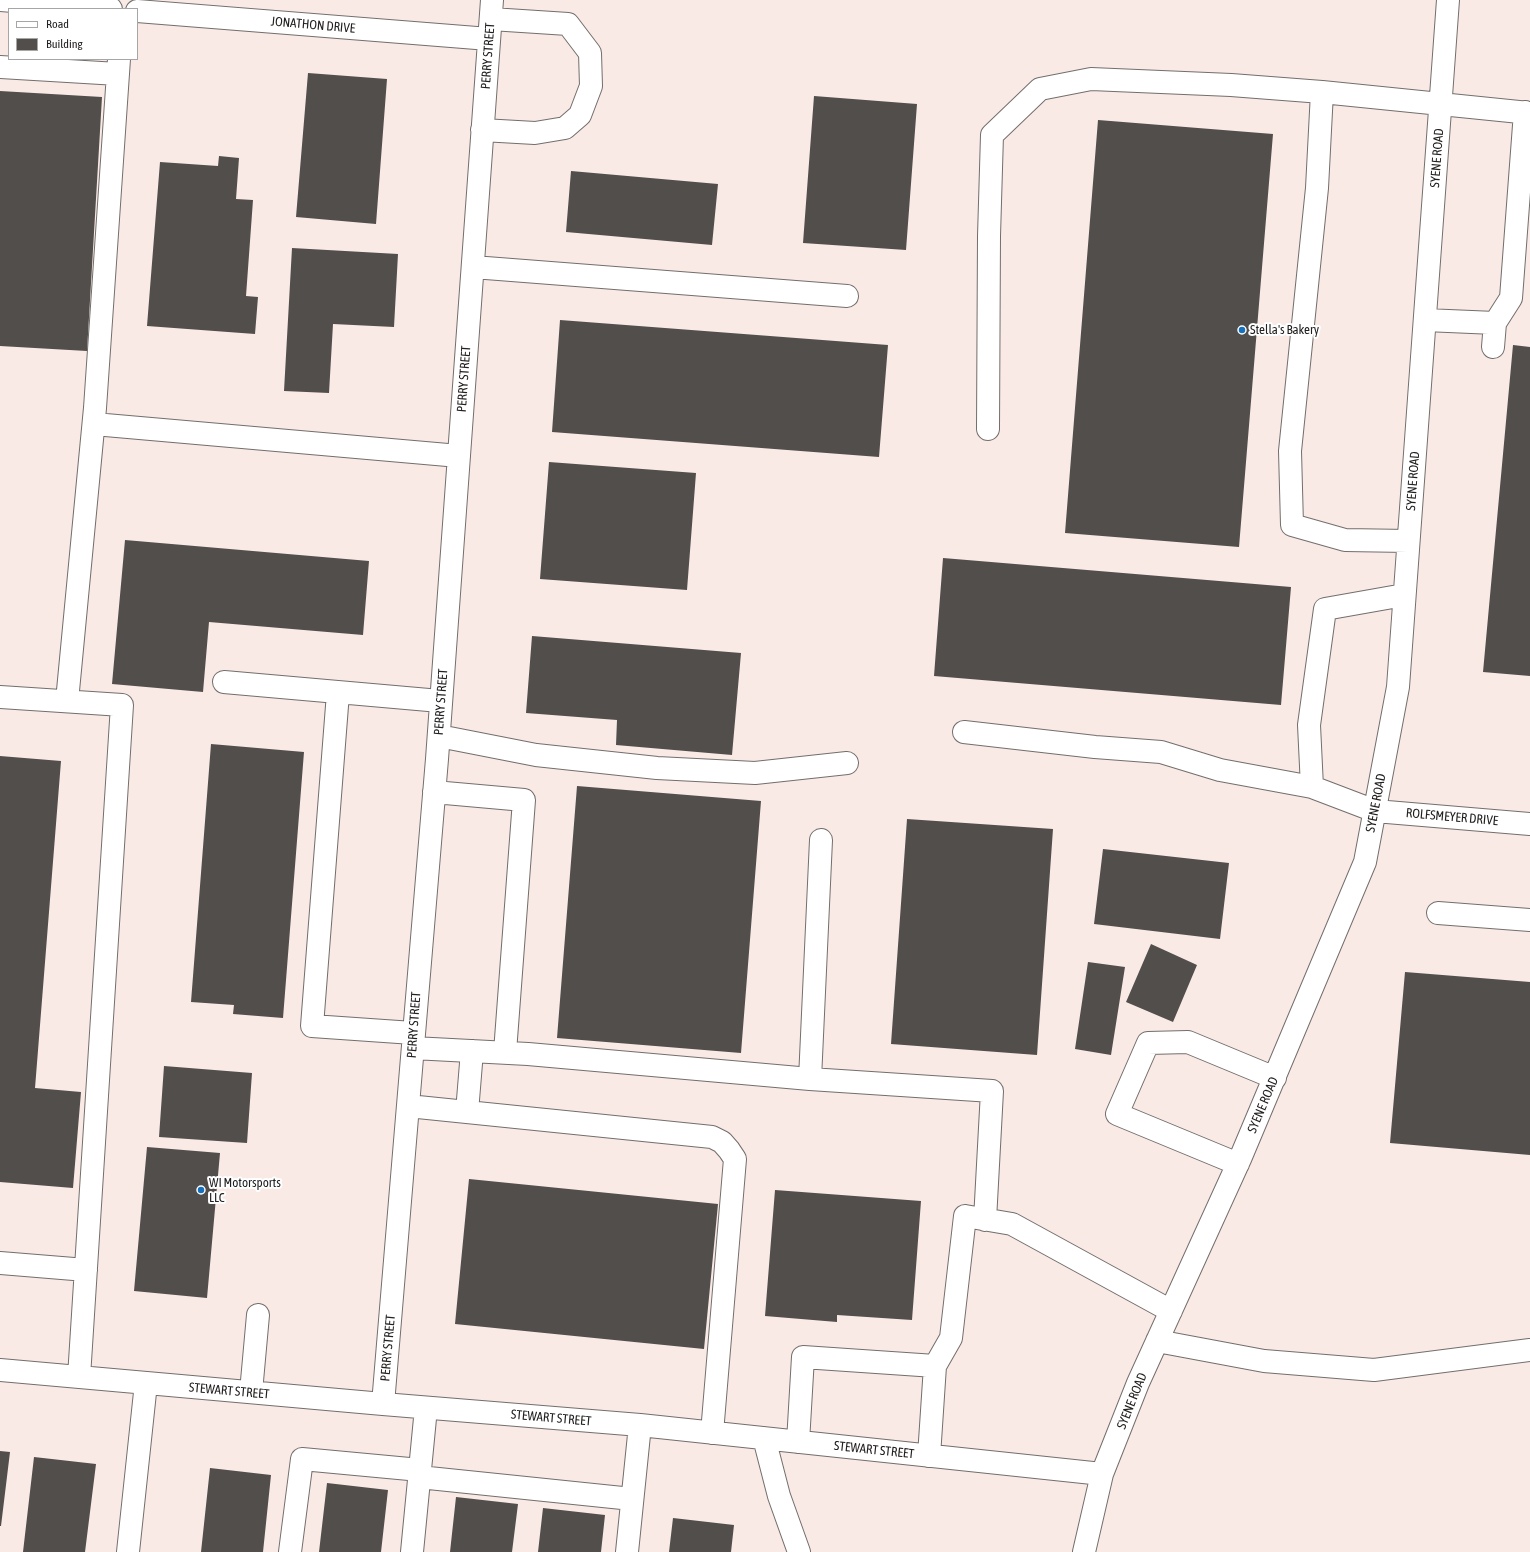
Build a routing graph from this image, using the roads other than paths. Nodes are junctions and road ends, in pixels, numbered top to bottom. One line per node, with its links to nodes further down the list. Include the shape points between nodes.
1 (0, 0): 3 (street)
2 (1448, 0): 10 (street, SYENE ROAD)
3 (61, 3): 4 (street)
4 (103, 8)
5 (138, 11): 6 (street, JONATHON DRIVE)
6 (490, 20): 12 (street, PERRY STREET); 12 (street, via 568,24 590,53 591,86 580,115 565,128 535,133)
7 (119, 66): 8 (street); 18 (street)
8 (0, 67)
9 (1322, 92): 10 (street); 19 (street, via 1091,79 1040,89 992,135); 21 (street, via 1316,188 1290,452 1292,524 1345,540)
10 (1441, 103): 11 (street); 15 (street, SYENE ROAD)
11 (1527, 113): 16 (street, via 1511,298)
12 (482, 130): 13 (street, PERRY STREET)
13 (472, 266): 14 (street); 20 (street, PERRY STREET)
14 (847, 296)
15 (1425, 320): 16 (street); 21 (street, SYENE ROAD)
16 (1495, 323): 17 (street)
17 (1493, 347)
18 (94, 424): 20 (street); 26 (street)
19 (988, 429)
20 (459, 456): 27 (street, PERRY STREET)
21 (1408, 541): 22 (street, SYENE ROAD)
22 (1404, 595): 31 (street, via 1325,609 1309,725); 33 (street, SYENE ROAD, via 1398,687)
23 (224, 682): 24 (street)
24 (338, 693): 27 (street); 38 (street, via 312,1026)
25 (0, 697): 26 (street)
26 (67, 701): 48 (street, via 122,705)
27 (440, 701): 29 (street, PERRY STREET)
28 (964, 732): 31 (street, ROLFSMEYER DRIVE, via 1162,752 1220,770)
29 (438, 736): 30 (street, via 536,755 657,768 755,773); 32 (street, PERRY STREET)
30 (848, 763)
31 (1312, 787): 33 (street, ROLFSMEYER DRIVE)
32 (434, 792): 38 (street, PERRY STREET); 40 (street, via 524,800)
33 (1375, 811): 34 (street, ROLFSMEYER DRIVE); 41 (street, SYENE ROAD, via 1365,862)
34 (1530, 824)
35 (821, 840): 42 (street)
36 (1438, 913): 37 (street)
37 (1530, 920)
38 (413, 1040): 39 (street); 43 (street, PERRY STREET)
39 (472, 1051): 40 (street); 44 (street)
40 (505, 1052): 42 (street)
41 (1275, 1078): 45 (street, SYENE ROAD); 45 (street, via 1188,1042 1148,1043 1117,1114)
42 (810, 1079): 46 (street, via 992,1091)
43 (408, 1106): 44 (street); 58 (street, PERRY STREET)
44 (466, 1112): 61 (street, via 712,1137 730,1150 735,1159 734,1185)
45 (1238, 1164): 49 (street, SYENE ROAD)
46 (985, 1220): 49 (street, via 1012,1224); 53 (street, via 965,1216 951,1338)
47 (0, 1263): 48 (street)
48 (86, 1270): 55 (street)
49 (1171, 1311): 51 (street, SYENE ROAD)
50 (258, 1315): 57 (street)
51 (1157, 1341): 52 (street, via 1264,1360 1374,1370); 66 (street, SYENE ROAD)
52 (1530, 1350)
53 (935, 1366): 63 (street, via 803,1356); 64 (street)
54 (0, 1370): 55 (street, STEWART STREET)
55 (78, 1377): 56 (street, STEWART STREET)
56 (146, 1384): 57 (street, STEWART STREET); 68 (street)
57 (251, 1392): 58 (street, STEWART STREET)
58 (383, 1404): 59 (street, STEWART STREET)
59 (426, 1408): 60 (street, STEWART STREET); 65 (street)
60 (640, 1425): 61 (street, STEWART STREET); 67 (street)
61 (712, 1433): 62 (street, STEWART STREET)
62 (764, 1438): 63 (street, STEWART STREET); 72 (street, via 779,1496)
63 (798, 1442): 64 (street, STEWART STREET)
64 (930, 1456): 66 (street, STEWART STREET)
65 (419, 1473): 67 (street); 69 (street, via 302,1459); 70 (street)
66 (1102, 1474): 73 (street, SYENE ROAD)
67 (632, 1500): 71 (street)
68 (128, 1552)
69 (290, 1552)
70 (412, 1552)
71 (627, 1552)
72 (799, 1552)
73 (1084, 1552)

